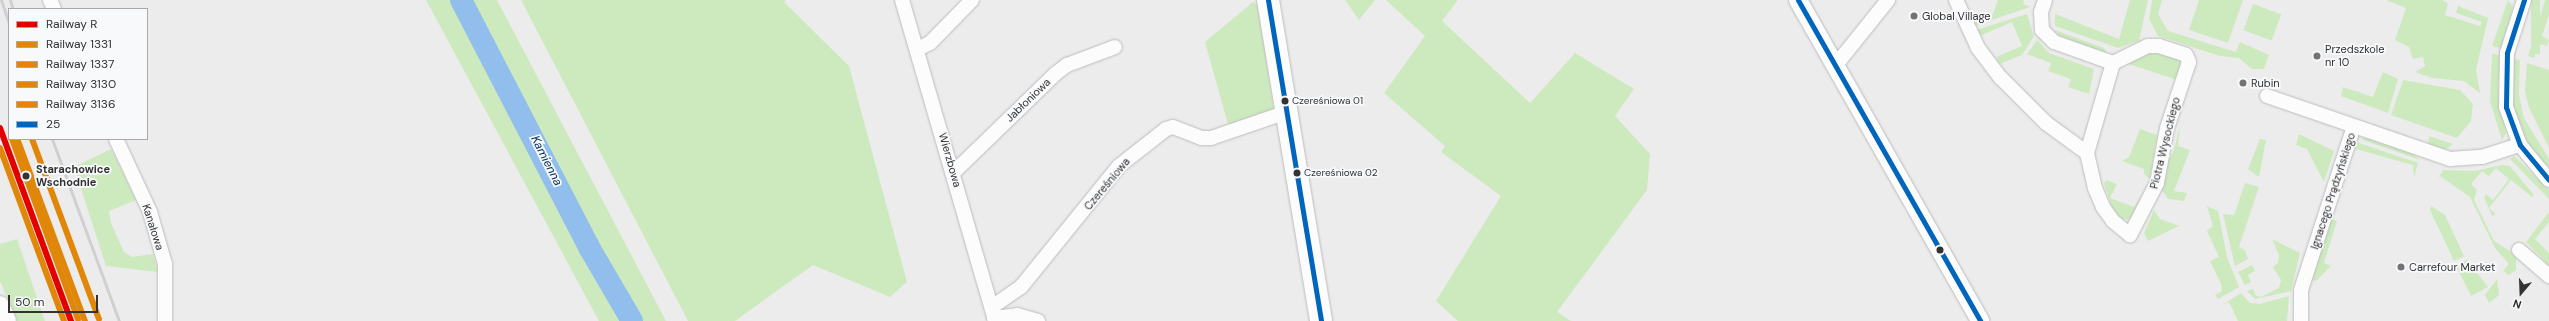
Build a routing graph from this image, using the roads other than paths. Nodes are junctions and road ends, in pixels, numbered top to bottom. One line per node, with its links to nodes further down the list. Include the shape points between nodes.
1 (902, 0): 10 (street, Wierzbowa)
2 (972, 0): 10 (street, via 930,44)
3 (1268, 0): 14 (main road)
4 (1798, 0): 12 (street)
5 (1888, 0): 12 (street)
6 (1956, 0): 18 (street, via 1978,48 2001,78 2046,123)
7 (2045, 0): 11 (street, via 2041,12 2042,30 2054,42)
8 (2524, 0): 17 (street, via 2504,73 2506,107)
9 (1115, 47): 19 (street, Jabłoniowa, via 1067,65 1055,74)
10 (918, 49): 19 (street, Wierzbowa)
11 (2113, 63): 18 (street, Piotra Wysockiego); 18 (street, Piotra Wysockiego, via 2142,49 2159,46 2186,55 2190,62 2167,128 2157,183 2130,235 2113,222 2103,207 2095,188)
12 (1835, 66): 29 (street)
13 (2267, 96): 15 (street, Ignacego Prądzyńskiego)
14 (1286, 112): 24 (street, Czereśniowa, via 1211,138 1201,138 1176,128 1166,129 1119,166 1021,287); 28 (main road)
15 (2354, 126): 17 (street, via 2450,159 2482,157); 30 (street, Ignacego Prądzyńskiego, via 2301,290)
16 (116, 140): 26 (street, Kanałowa, via 150,212 165,264)
17 (2520, 144): 20 (street)
18 (2087, 153)
19 (953, 173): 24 (street, Wierzbowa)
20 (2549, 180)
21 (2519, 250): 22 (street)
22 (2549, 276)
23 (0, 305): 25 (street)
24 (996, 312): 27 (street)
25 (7, 321)
26 (165, 321)
27 (1038, 321)
28 (1321, 321)
29 (1980, 321)
30 (2301, 321)

